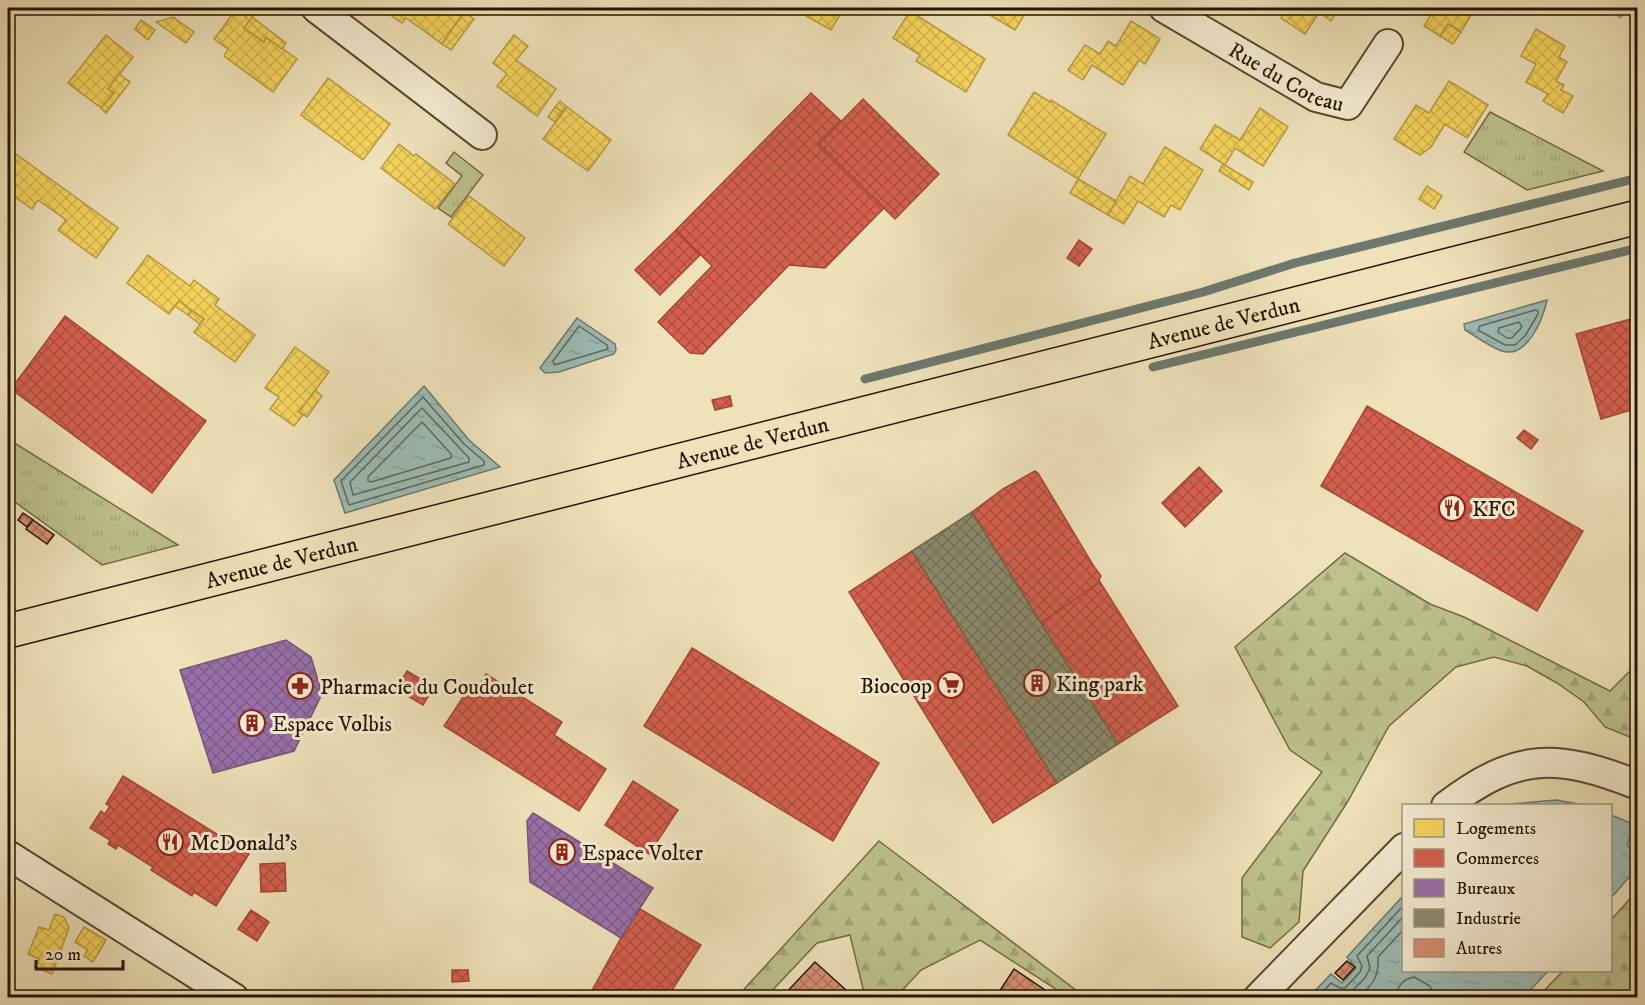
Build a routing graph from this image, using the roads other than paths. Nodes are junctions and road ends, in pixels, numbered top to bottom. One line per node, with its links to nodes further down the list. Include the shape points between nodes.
1 (316, 8): 4 (street)
2 (1164, 8): 3 (street, Rue du Coteau, via 1316,97 1348,105)
3 (1388, 44)
4 (482, 135)
5 (1638, 216): 6 (main road, Avenue de Verdun)
6 (8, 631)
7 (1638, 785): 8 (street, via 1563,763 1536,763 1504,769 1473,785)
8 (1449, 804)
9 (1402, 850): 12 (street)
10 (8, 855): 11 (street)
11 (234, 998)
12 (1258, 998)

